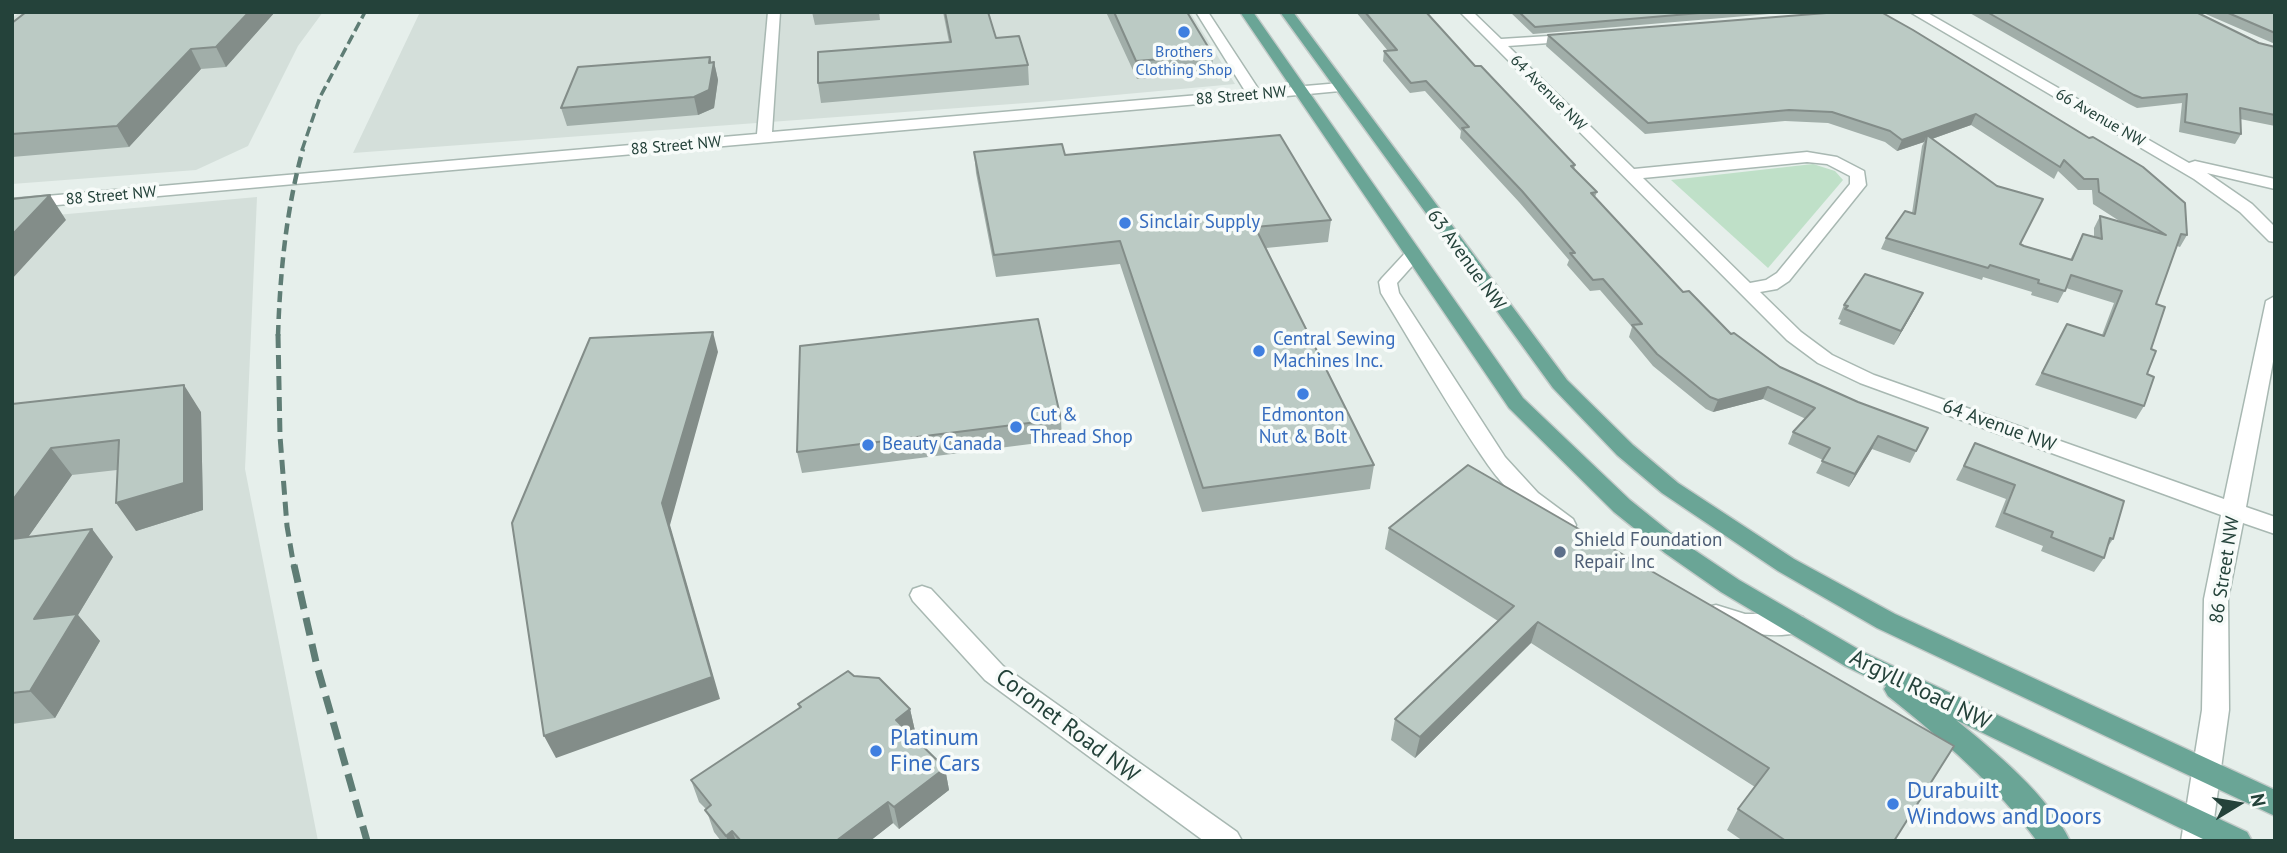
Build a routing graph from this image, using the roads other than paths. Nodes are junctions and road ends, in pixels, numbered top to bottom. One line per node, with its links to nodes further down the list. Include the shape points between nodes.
1 (774, 12): 12 (street)
2 (1202, 12): 11 (street)
3 (1246, 12): 10 (main road, 63 Avenue NW)
4 (1286, 12): 9 (main road, 63 Avenue NW)
5 (1466, 12): 8 (street, 64 Avenue NW)
6 (1916, 12): 13 (street, 66 Avenue NW)
7 (1591, 36): 8 (street)
8 (1498, 43): 14 (street, 64 Avenue NW)
9 (1340, 87): 10 (street, 88 Street NW); 29 (main road, 63 Avenue NW, via 1560,384 1670,488 1774,557 1886,621)
10 (1302, 90): 11 (street, 88 Street NW); 18 (main road, 63 Avenue NW)
11 (1255, 94): 12 (street, 88 Street NW)
12 (764, 138): 16 (street, 88 Street NW)
13 (2174, 161): 15 (street); 17 (street, 66 Avenue NW, via 2235,199)
14 (1630, 174): 19 (street, 64 Avenue NW); 19 (street, via 1807,157 1831,160 1858,173 1858,185 1783,277 1771,285)
15 (2275, 184)
16 (12, 204)
17 (2275, 236)
18 (1413, 255): 21 (main road, 63 Avenue NW, via 1516,403); 24 (street, 63 Avenue NW, via 1388,282 1390,293 1497,462 1530,498)
19 (1746, 289): 22 (street, 64 Avenue NW, via 1808,348 1843,369)
20 (2275, 301): 22 (street, 86 Street NW)
21 (1622, 506): 27 (main road, Argyll Road NW, via 1730,586)
22 (2234, 512): 23 (street, 64 Avenue NW); 29 (street, 86 Street NW, via 2214,618 2217,692)
23 (2275, 526)
24 (1587, 541)
25 (922, 595): 32 (street, Coronet Road NW, via 994,673)
26 (1695, 604): 27 (street, via 1737,623)
27 (1794, 624): 28 (main road, Argyll Road NW)
28 (1862, 663): 31 (main road, Argyll Road NW); 33 (main road, via 1951,730 2005,778)
29 (2208, 773): 30 (main road); 31 (street, 86 Street NW)
30 (2275, 803)
31 (2197, 832): 34 (main road, Argyll Road NW)
32 (1227, 841)
33 (2055, 841)
34 (2237, 841)

